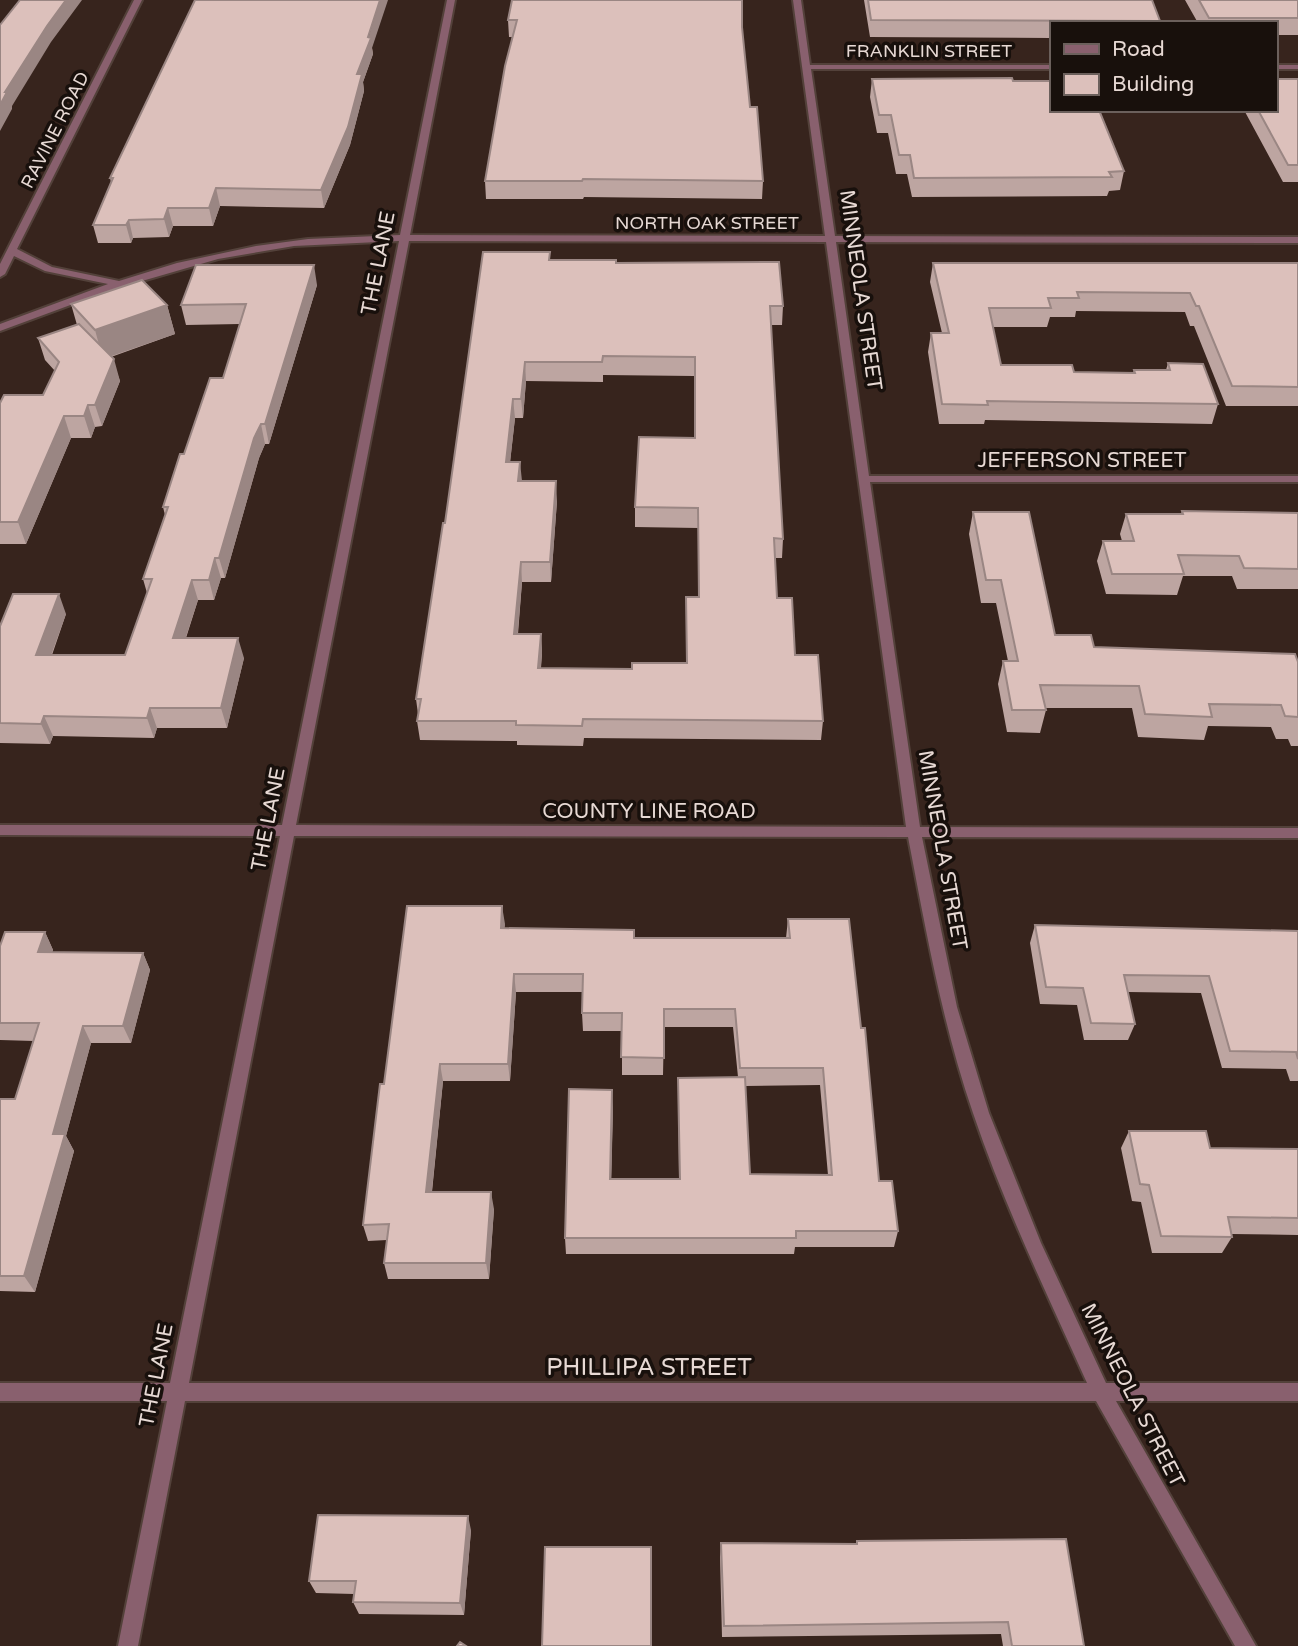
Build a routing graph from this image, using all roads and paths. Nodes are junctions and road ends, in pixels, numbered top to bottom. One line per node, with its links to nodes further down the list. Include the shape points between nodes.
1 (138, 0): 11 (street, RAVINE ROAD)
2 (451, 0): 8 (street, THE LANE)
3 (797, 0): 4 (street, MINNEOLA STREET)
4 (806, 67): 5 (street, FRANKLIN STREET); 9 (street, MINNEOLA STREET)
5 (1050, 67)
6 (1277, 67): 7 (street)
7 (1298, 67)
8 (407, 238): 9 (street, NORTH OAK STREET); 13 (street, NORTH OAK STREET, via 291,244); 18 (street, THE LANE)
9 (831, 240): 10 (street, NORTH OAK STREET); 15 (street, MINNEOLA STREET)
10 (1298, 240)
11 (12, 250): 12 (street, RAVINE ROAD); 13 (street, NORTH OAK STREET, via 28,262 71,277)
12 (0, 274)
13 (120, 282): 14 (street, NORTH OAK STREET)
14 (0, 328)
15 (865, 479): 16 (street, JEFFERSON STREET); 19 (street, MINNEOLA STREET)
16 (1298, 479)
17 (0, 830): 18 (street, COUNTY LINE ROAD)
18 (288, 831): 19 (street, COUNTY LINE ROAD); 22 (street, THE LANE)
19 (914, 833): 20 (street, COUNTY LINE ROAD); 23 (street, MINNEOLA STREET, via 949,1007 981,1113 1033,1245)
20 (1298, 833)
21 (0, 1392): 22 (street, PHILLIPA STREET)
22 (176, 1392): 23 (street, PHILLIPA STREET); 25 (street, THE LANE)
23 (1101, 1392): 24 (street, PHILLIPA STREET); 26 (street, MINNEOLA STREET)
24 (1298, 1392)
25 (128, 1646)
26 (1246, 1646)

